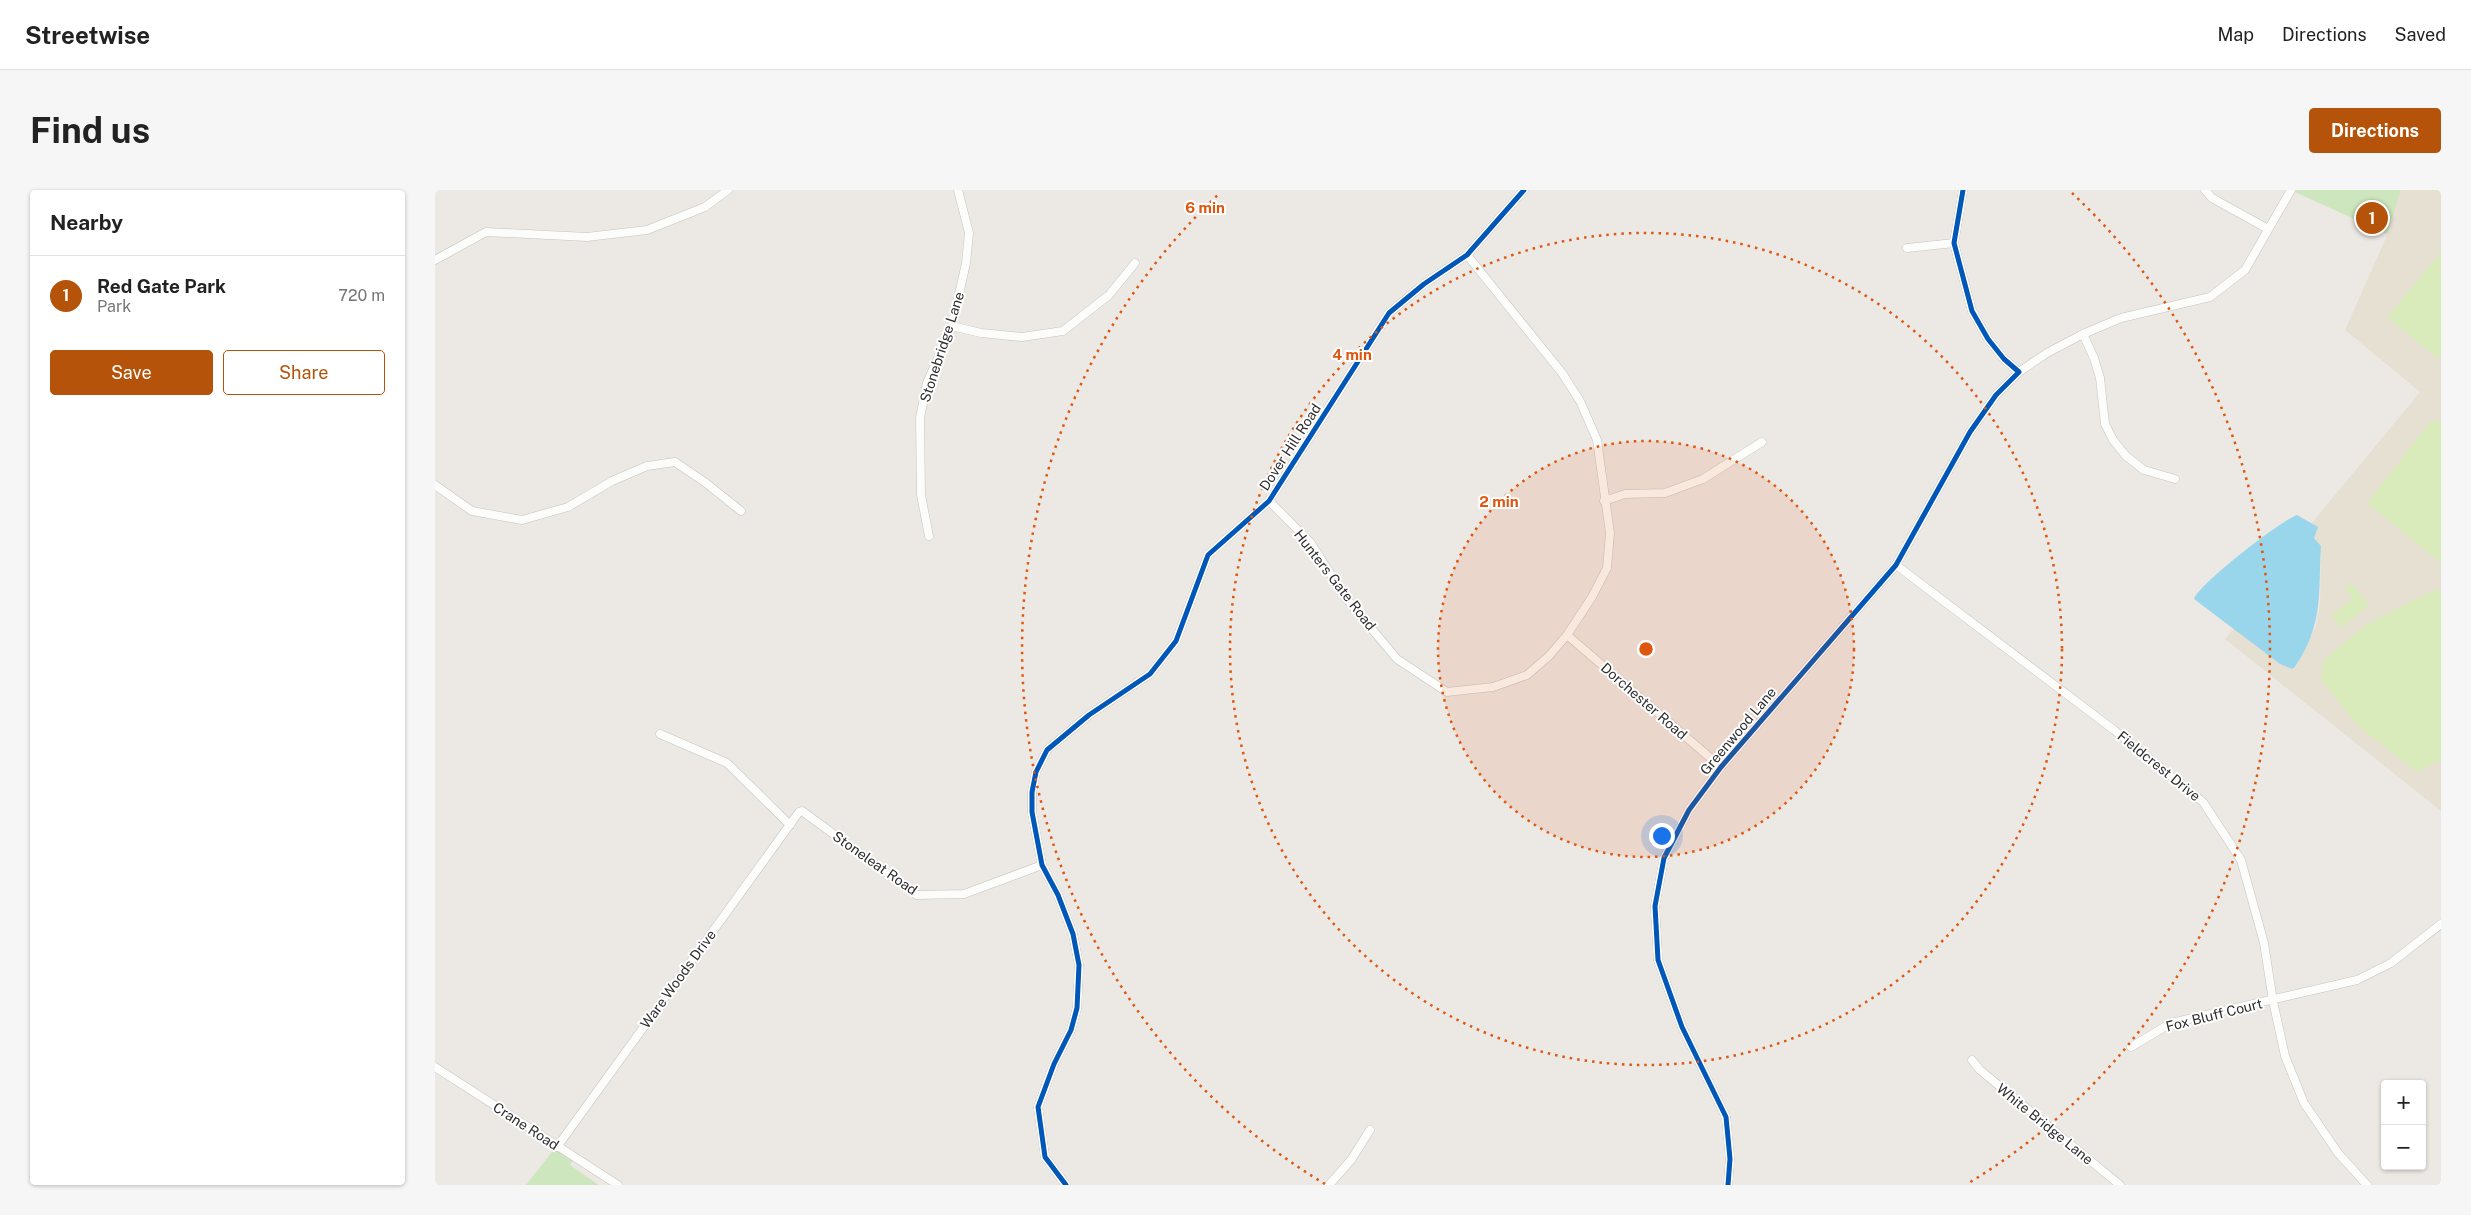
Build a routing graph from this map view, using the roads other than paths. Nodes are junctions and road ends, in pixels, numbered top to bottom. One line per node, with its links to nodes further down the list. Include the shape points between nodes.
1 (729, 190): 11 (street, via 705,207 647,230 587,237 486,232)
2 (958, 190): 13 (street, Stonebridge Lane, via 969,233 961,292)
3 (1524, 190): 10 (street, Dover Hill Road)
4 (1963, 190): 8 (street)
5 (2205, 190): 7 (street, via 2212,198)
6 (2291, 190): 7 (street, Greenwood Lane)
7 (2268, 229): 14 (street, Greenwood Lane, via 2245,270 2210,297 2121,318)
8 (1954, 243): 9 (street); 15 (street, via 1972,311 1988,339)
9 (1907, 248)
10 (1467, 255): 19 (street, Dover Hill Road, via 1389,313); 20 (street, Hunters Gate Road, via 1562,373 1580,401 1597,440)
11 (435, 260)
12 (1135, 263): 13 (street, via 1109,295 1063,331 1022,337)
13 (952, 326): 22 (street, Stonebridge Lane, via 927,383 920,418 921,495)
14 (2083, 334): 15 (street, Greenwood Lane, via 2047,352); 17 (street, via 2100,378 2105,424 2113,440 2144,470)
15 (2019, 372): 23 (street, Greenwood Lane, via 1996,395 1970,432)
16 (1762, 442): 20 (street, via 1703,480 1665,493 1625,494)
17 (2175, 479)
18 (435, 485): 21 (street, via 472,511 522,520 568,507 612,481 647,466 675,462)
19 (1269, 501): 24 (street, Hunters Gate Road, via 1309,542 1345,597 1397,659 1447,692 1493,687 1527,675); 29 (street, Dover Hill Road, via 1208,555 1177,641 1150,674 1089,715 1047,750 1036,772 1032,792 1032,812)
20 (1604, 501): 24 (street, Hunters Gate Road, via 1610,533 1607,568)
21 (741, 511)
22 (929, 536)
23 (1896, 565): 26 (street, Greenwood Lane); 31 (street, Fieldcrest Drive, via 2114,730 2203,802 2241,860 2264,943)
24 (1567, 635): 26 (street, Dorchester Road)
25 (660, 734): 28 (street, via 727,763)
26 (1721, 766): 40 (street, Greenwood Lane, via 1689,810 1664,858 1655,906 1658,960 1682,1027 1726,1117 1730,1159)
27 (799, 812): 28 (street, Ware Woods Drive); 29 (street, Stoneleat Road, via 802,811 917,895 964,894)
28 (790, 825): 36 (street, Ware Woods Drive)
29 (1042, 864): 38 (street, Dover Hill Road, via 1073,934 1079,965 1077,1008 1071,1030 1038,1107 1045,1157)
30 (2441, 924): 31 (street, Fox Bluff Court, via 2391,963 2357,980)
31 (2273, 1001): 32 (street, Fox Bluff Court, via 2171,1023); 42 (street, Fieldcrest Drive, via 2285,1056 2304,1103 2338,1153)
32 (2131, 1047)
33 (1972, 1060): 41 (street, White Bridge Lane)
34 (435, 1067): 36 (street, Crane Road)
35 (1371, 1130): 39 (street)
36 (557, 1147): 37 (street, Crane Road)
37 (618, 1185)
38 (1066, 1185)
39 (1329, 1185)
40 (1728, 1185)
41 (2120, 1185)
42 (2367, 1185)

